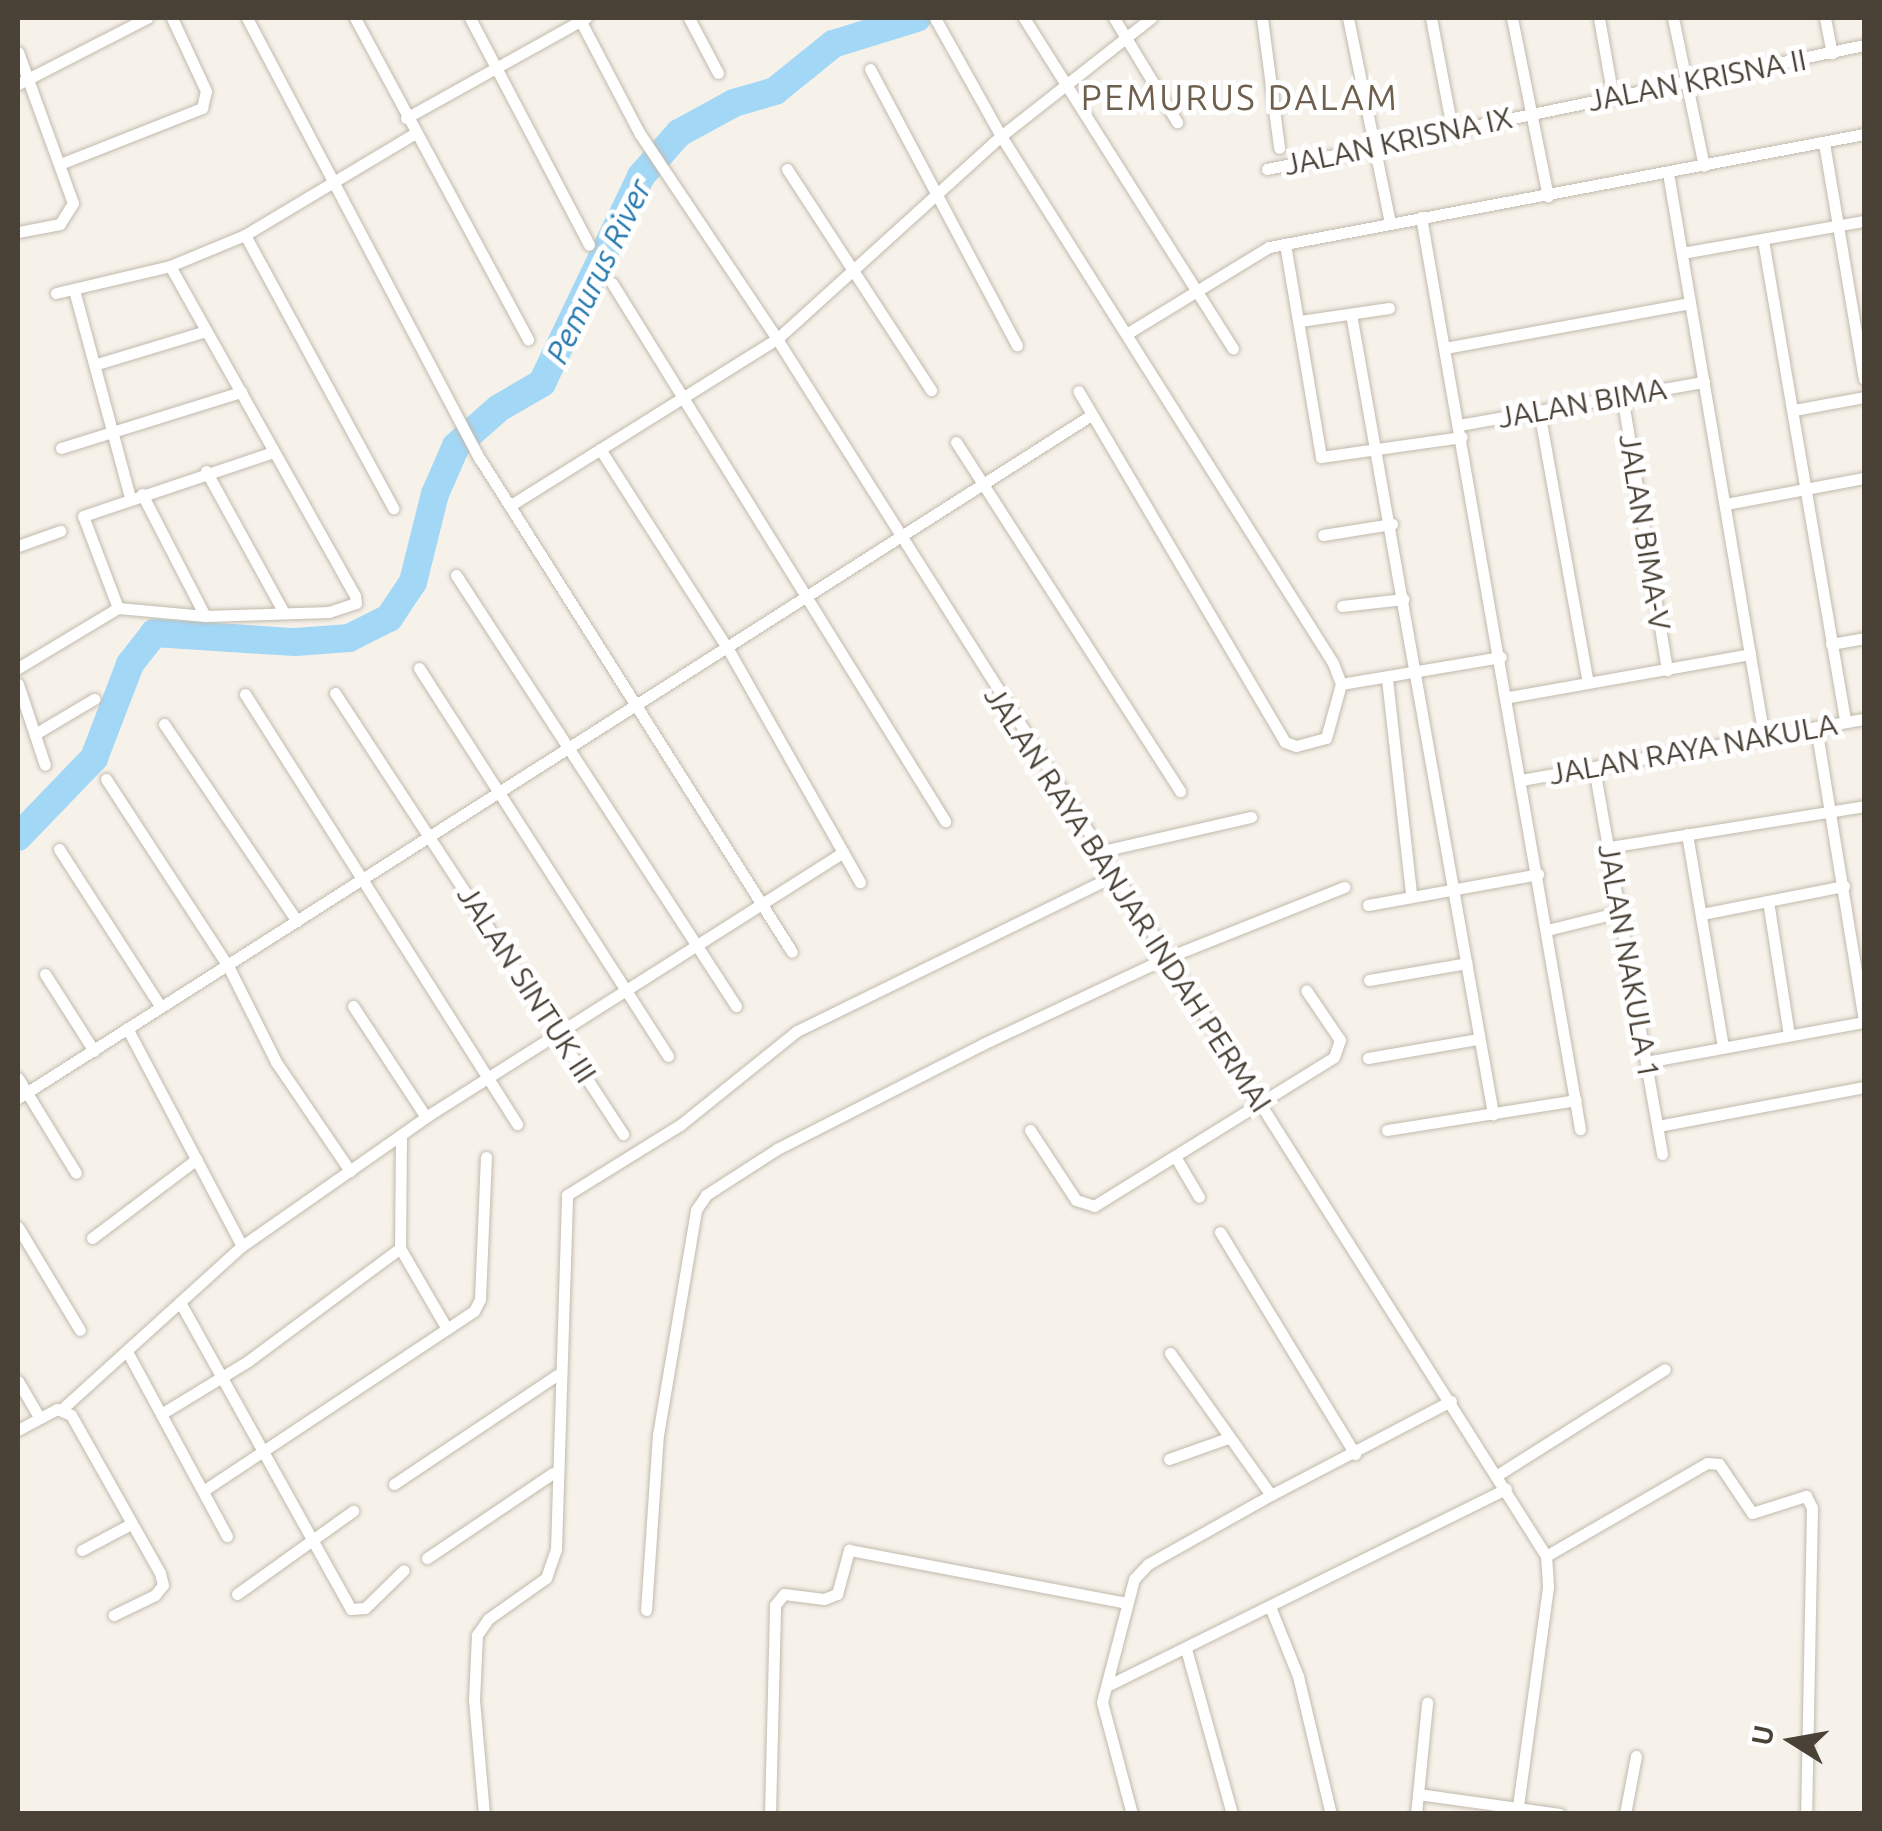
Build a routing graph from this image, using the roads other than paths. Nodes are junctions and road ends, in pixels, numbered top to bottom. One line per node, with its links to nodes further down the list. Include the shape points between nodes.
1 (114, 18): 20 (street)
2 (147, 18): 20 (street)
3 (172, 18): 43 (street, via 206,92 202,108)
4 (247, 18): 48 (street)
5 (355, 18): 34 (street)
6 (470, 18): 25 (street)
7 (582, 18): 25 (street); 75 (street, JALAN RAYA BANJAR INDAH PERMAI, via 640,134)
8 (689, 18): 27 (street)
9 (1024, 18): 29 (street)
10 (1114, 18): 21 (street)
11 (1152, 18): 21 (street)
12 (1262, 18): 42 (street)
13 (1348, 18): 41 (street)
14 (1431, 18): 36 (street)
15 (1512, 18): 33 (street)
16 (1599, 18): 32 (street)
17 (1673, 18): 30 (street)
18 (1824, 18): 24 (street)
19 (936, 22): 39 (street)
20 (122, 31): 28 (street)
21 (1127, 38): 29 (street); 35 (street)
22 (1864, 46): 24 (street, JALAN KRISNA II)
23 (18, 52): 28 (street)
24 (1832, 53): 30 (street, JALAN KRISNA II)
25 (496, 68): 34 (street); 58 (street)
26 (870, 69): 49 (street)
27 (718, 73)
28 (32, 78): 31 (street); 43 (street)
29 (1066, 82): 39 (street); 64 (street)
30 (1686, 82): 32 (street, JALAN KRISNA II); 44 (street)
31 (18, 84)
32 (1612, 97): 33 (street, JALAN KRISNA II)
33 (1530, 113): 36 (street, JALAN KRISNA IX); 50 (street)
34 (406, 118): 37 (street)
35 (1178, 122)
36 (1452, 128): 41 (street, JALAN KRISNA IX)
37 (414, 134): 48 (street); 74 (street)
38 (1864, 134): 40 (street)
39 (1001, 136): 49 (street); 73 (street)
40 (1824, 142): 44 (street); 54 (street)
41 (1376, 145): 46 (street, JALAN KRISNA IX); 53 (street)
42 (1279, 148)
43 (60, 164): 55 (street, via 73,203 70,216)
44 (1704, 166): 47 (street)
45 (787, 169): 62 (street)
46 (1266, 169)
47 (1668, 173): 50 (street); 60 (street)
48 (334, 181): 56 (street); 104 (street, via 458,420)
49 (940, 194): 62 (street); 76 (street)
50 (1548, 196): 51 (street)
51 (1421, 217): 53 (street); 77 (street)
52 (1864, 221): 54 (street)
53 (1390, 222): 59 (street)
54 (1839, 226): 57 (street); 67 (street)
55 (18, 232)
56 (245, 235): 61 (street); 105 (street)
57 (1762, 240): 60 (street); 88 (street)
58 (589, 244)
59 (1285, 244): 64 (street); 71 (street)
60 (1682, 253): 68 (street)
61 (170, 266): 65 (street); 72 (street)
62 (854, 272): 75 (street); 82 (street)
63 (612, 283): 85 (street)
64 (1196, 289): 73 (street); 78 (street)
65 (74, 290): 66 (street); 79 (street)
66 (56, 293)
67 (1859, 301): 80 (street)
68 (1689, 303): 77 (street); 81 (street)
69 (1390, 308): 70 (street)
70 (1352, 314): 71 (street); 96 (street)
71 (1300, 321): 96 (street, JALAN BIMA, via 1322,457)
72 (206, 331): 79 (street); 84 (street)
73 (1128, 333): 130 (street, via 1289,585)
74 (528, 338)
75 (777, 339): 85 (street); 109 (street, JALAN RAYA BANJAR INDAH PERMAI)
76 (1016, 345)
77 (1445, 348): 91 (street)
78 (1233, 349)
79 (97, 364): 92 (street)
80 (1864, 379)
81 (1704, 382): 86 (street, JALAN BIMA); 103 (street)
82 (931, 390)
83 (1078, 391): 90 (street)
84 (240, 392): 92 (street); 97 (street)
85 (685, 394): 95 (street); 112 (street)
86 (1622, 395): 89 (street, JALAN BIMA); 125 (street, JALAN BIMA-V)
87 (1864, 397): 88 (street)
88 (1794, 410): 101 (street)
89 (1539, 411): 91 (street, JALAN BIMA); 128 (street)
90 (1088, 417): 100 (street); 130 (street, via 1285,742 1296,746 1326,738)
91 (1461, 431): 96 (street, JALAN BIMA); 122 (street)
92 (114, 433): 94 (street); 102 (street)
93 (956, 442): 100 (street)
94 (60, 448)
95 (600, 449): 104 (street); 120 (street)
96 (1380, 451): 106 (street)
97 (273, 452): 98 (street); 116 (street, via 356,603 346,610)
98 (206, 471): 102 (street); 116 (street)
99 (1864, 478): 101 (street)
100 (982, 484): 109 (street); 147 (street)
101 (1806, 488): 103 (street); 119 (street)
102 (136, 496): 115 (street, via 83,516); 117 (street)
103 (1726, 504): 121 (street)
104 (511, 505): 135 (street)
105 (393, 508)
106 (1392, 524): 108 (street); 113 (street)
107 (60, 531): 110 (street)
108 (1323, 535)
109 (899, 540): 112 (street); 158 (street, JALAN RAYA BANJAR INDAH PERMAI)
110 (18, 546)
111 (456, 575): 142 (street)
112 (804, 594): 120 (street); 152 (street)
113 (1404, 599): 114 (street); 126 (street)
114 (1342, 606)
115 (118, 608): 117 (street); 123 (street)
116 (284, 613): 117 (street)
117 (205, 616)
118 (1864, 638): 119 (street)
119 (1831, 644): 137 (street)
120 (728, 649): 135 (street); 157 (street)
121 (1750, 654): 125 (street); 141 (street)
122 (1501, 656): 126 (street); 134 (street)
123 (18, 668)
124 (419, 668): 148 (street)
125 (1668, 670): 128 (street)
126 (1416, 674): 127 (street); 163 (street)
127 (1386, 679): 130 (street); 166 (street)
128 (1588, 683): 134 (street)
129 (18, 684): 140 (street)
130 (1341, 684)
131 (335, 693): 153 (street, JALAN SINTUK III)
132 (245, 694): 161 (street)
133 (94, 698): 140 (street)
134 (1508, 698): 146 (street)
135 (638, 704): 142 (street); 167 (street)
136 (1864, 719): 137 (street, JALAN RAYA NAKULA)
137 (1845, 722): 139 (street, JALAN RAYA NAKULA)
138 (164, 724): 172 (street)
139 (1816, 727): 141 (street, JALAN RAYA NAKULA); 150 (street)
140 (34, 734): 143 (street)
141 (1764, 737): 144 (street, JALAN RAYA NAKULA)
142 (571, 747): 148 (street); 174 (street)
143 (45, 765)
144 (1594, 768): 146 (street, JALAN RAYA NAKULA); 155 (street, JALAN NAKULA 1)
145 (106, 779): 178 (street)
146 (1521, 780): 159 (street)
147 (1180, 791)
148 (498, 792): 153 (street); 181 (street)
149 (1864, 806): 150 (street)
150 (1830, 811): 154 (street); 164 (street)
151 (1251, 817): 158 (street)
152 (946, 821)
153 (430, 834): 161 (street); 188 (street, JALAN SINTUK III)
154 (1687, 834): 155 (street); 171 (street)
155 (1609, 847): 170 (street, JALAN NAKULA 1)
156 (59, 849): 183 (street)
157 (843, 852): 162 (street); 167 (street)
158 (1098, 852): 160 (street, JALAN RAYA BANJAR INDAH PERMAI)
159 (1538, 874): 163 (street); 173 (street)
160 (1113, 876): 176 (street, JALAN RAYA BANJAR INDAH PERMAI); 229 (street, via 797,1031 680,1125 575,1188 564,1205)
161 (363, 880): 172 (street); 196 (street)
162 (860, 882)
163 (1452, 886): 166 (street); 177 (street)
164 (1844, 886): 168 (street); 186 (street)
165 (1344, 887): 176 (street)
166 (1411, 892): 169 (street)
167 (762, 897): 174 (street); 175 (street)
168 (1768, 901): 171 (street); 189 (street)
169 (1368, 905)
170 (1620, 912): 173 (street); 195 (street, JALAN NAKULA 1)
171 (1702, 914): 191 (street)
172 (297, 921): 178 (street)
173 (1547, 930): 200 (street)
174 (698, 946): 181 (street); 185 (street)
175 (792, 952)
176 (1166, 958): 201 (street, JALAN RAYA BANJAR INDAH PERMAI); 258 (street, via 873,1098 778,1149 700,1202 658,1435)
177 (1467, 963): 180 (street); 190 (street)
178 (228, 966): 183 (street); 215 (street, via 276,1062)
179 (45, 974): 192 (street)
180 (1369, 980)
181 (627, 990): 188 (street); 193 (street)
182 (1306, 990): 201 (street, via 1339,1048)
183 (160, 1006): 187 (street)
184 (353, 1006): 203 (street)
185 (736, 1006)
186 (1864, 1021): 189 (street)
187 (127, 1028): 192 (street); 212 (street)
188 (560, 1031): 196 (street); 209 (street, JALAN SINTUK III)
189 (1790, 1035): 191 (street)
190 (1478, 1039): 194 (street); 202 (street)
191 (1722, 1046): 195 (street)
192 (94, 1050): 199 (street)
193 (668, 1056)
194 (1368, 1058)
195 (1646, 1062): 205 (street, JALAN NAKULA 1)
196 (490, 1077): 203 (street); 204 (street)
197 (18, 1078): 199 (street)
198 (1864, 1087): 205 (street)
199 (22, 1095): 216 (street)
200 (1576, 1100): 202 (street); 206 (street)
201 (1258, 1104): 214 (street); 232 (street, JALAN RAYA BANJAR INDAH PERMAI)
202 (1493, 1114): 208 (street)
203 (426, 1116): 210 (street)
204 (517, 1124)
205 (1658, 1126): 211 (street, JALAN NAKULA 1)
206 (1580, 1129)
207 (1030, 1130): 214 (street, via 1086,1207)
208 (1388, 1130)
209 (623, 1134)
210 (402, 1139): 215 (street); 222 (street)
211 (1662, 1154)
212 (198, 1158): 220 (street); 221 (street)
213 (486, 1158): 224 (street, via 480,1299)
214 (1176, 1158): 217 (street)
215 (350, 1171): 221 (street)
216 (76, 1172)
217 (1199, 1196)
218 (18, 1227): 225 (street)
219 (1220, 1232): 238 (street)
220 (92, 1238)
221 (242, 1246): 223 (street)
222 (400, 1248): 224 (street); 230 (street)
223 (181, 1304): 227 (street); 230 (street)
224 (446, 1328): 239 (street)
225 (80, 1330)
226 (1170, 1353): 237 (street)
227 (129, 1355): 233 (street, via 114,1360); 234 (street)
228 (1665, 1369): 242 (street)
229 (557, 1375): 241 (street); 243 (street)
230 (220, 1379): 234 (street); 239 (street)
231 (18, 1381): 235 (street)
232 (1451, 1401): 238 (street); 242 (street, JALAN RAYA BANJAR INDAH PERMAI)
233 (62, 1409): 235 (street); 248 (street)
234 (161, 1414): 245 (street)
235 (39, 1417): 236 (street)
236 (18, 1430)
237 (1228, 1438): 240 (street); 246 (street)
238 (1355, 1454): 246 (street)
239 (264, 1456): 245 (street); 250 (street)
240 (1169, 1460)
241 (553, 1473): 253 (street); 266 (street, via 552,1566 477,1635 474,1700)
242 (1498, 1474): 244 (street, JALAN RAYA BANJAR INDAH PERMAI)
243 (394, 1484)
244 (1506, 1489): 252 (street, JALAN RAYA BANJAR INDAH PERMAI); 257 (street)
245 (203, 1491): 249 (street)
246 (1271, 1495): 256 (street, via 1148,1564)
247 (353, 1511): 250 (street)
248 (130, 1524): 251 (street); 259 (street, via 163,1584)
249 (228, 1536)
250 (310, 1540): 254 (street, via 355,1611); 255 (street)
251 (82, 1550)
252 (1546, 1556): 265 (street, via 1548,1586); 274 (street, via 1707,1463 1719,1464 1752,1513 1806,1496)
253 (427, 1558)
254 (404, 1570)
255 (237, 1594)
256 (1126, 1603): 261 (street); 267 (street, via 849,1550 837,1594 784,1594 775,1605)
257 (1271, 1609): 260 (street); 270 (street, via 1298,1676)
258 (646, 1610)
259 (114, 1615)
260 (1186, 1648): 261 (street); 269 (street)
261 (1107, 1686): 268 (street, via 1104,1710)
262 (1427, 1704): 264 (street)
263 (1636, 1756): 273 (street)
264 (1418, 1794): 265 (street); 271 (street)
265 (1518, 1811): 272 (street)
266 (484, 1814)
267 (770, 1814)
268 (1132, 1814)
269 (1232, 1814)
270 (1331, 1814)
271 (1416, 1814)
272 (1560, 1814)
273 (1626, 1814)
274 (1806, 1814)

